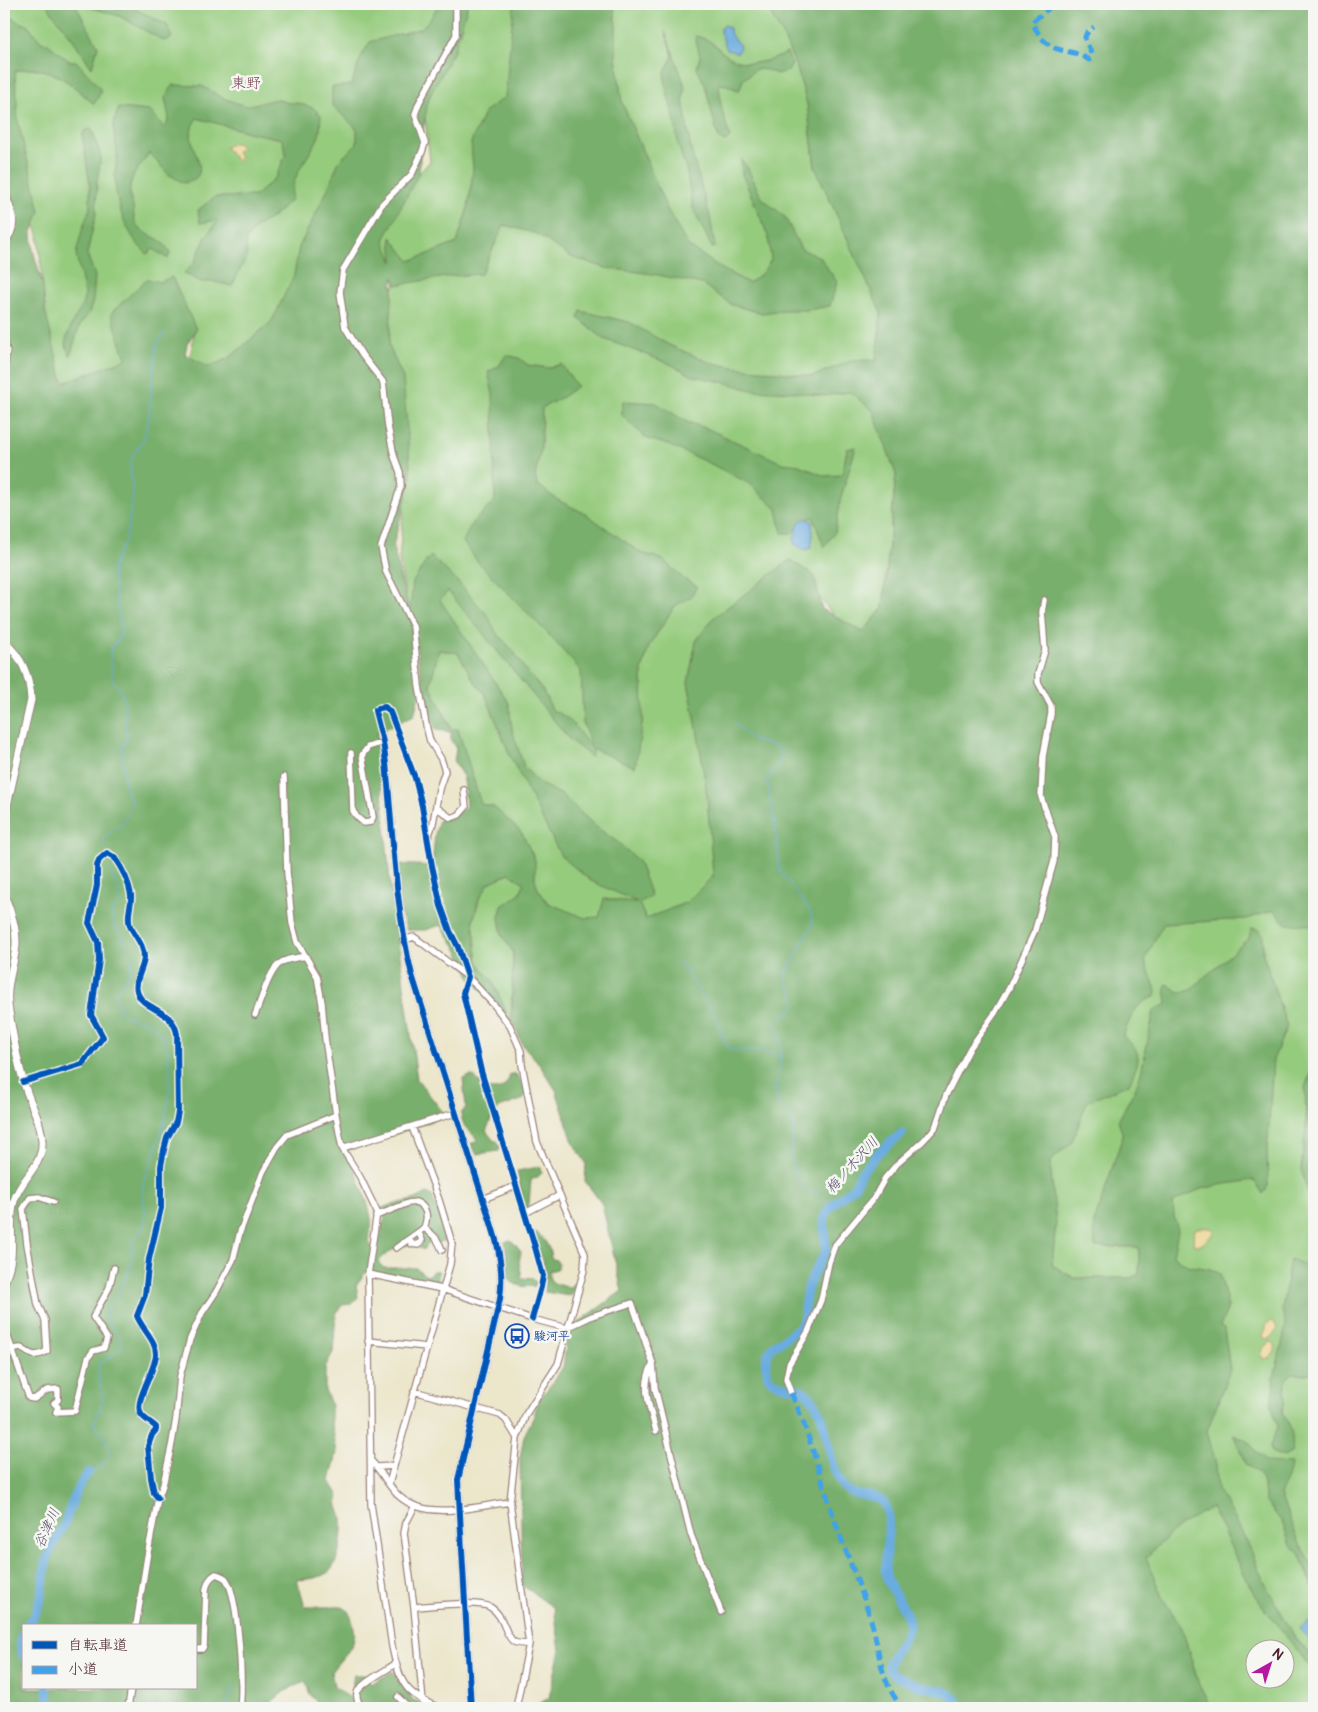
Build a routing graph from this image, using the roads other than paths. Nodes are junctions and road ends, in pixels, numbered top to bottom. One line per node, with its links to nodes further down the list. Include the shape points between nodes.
1 (456, 4): 13 (street, via 456,35 415,114 424,143 422,152 412,174 382,204 343,270 340,292 345,327 383,382 388,428 400,472 401,486 381,547 386,572 413,626 426,725 430,742 442,759 444,771)
2 (4, 191): 3 (street, via 14,223)
3 (4, 241)
4 (4, 342): 5 (street)
5 (4, 369)
6 (1044, 600): 49 (street, via 1045,650 1038,682 1052,706 1043,756 1041,797 1055,837 1054,861 1035,930 1009,988 970,1048 946,1095 935,1128 885,1178 874,1198 836,1245 821,1300 808,1332 789,1364 786,1379)
7 (4, 642): 14 (street, via 22,663 31,700)
8 (376, 714): 9 (street); 15 (street, via 375,711 385,707 390,712 415,778)
9 (383, 742): 10 (street, via 368,747 362,755 373,817 370,822 364,823 353,811); 17 (street)
10 (351, 753)
11 (284, 777): 18 (street, via 289,904 298,942)
12 (464, 790): 13 (street, via 466,807 459,814 451,818)
13 (436, 807): 15 (street)
14 (4, 819)
15 (428, 838): 19 (street, via 441,906)
16 (4, 894): 21 (street, via 16,928 16,952 8,993)
17 (403, 940): 19 (street, via 414,937); 22 (street)
18 (306, 956): 20 (street, via 287,960 274,969); 23 (street, via 317,976)
19 (468, 976): 26 (street, via 463,993); 27 (street, via 496,1006 510,1026 521,1051 537,1142)
20 (256, 1015)
21 (23, 1082): 38 (street, via 42,1135 42,1150 14,1201 11,1257); 57 (street, via 82,1064 103,1037 92,1016 99,960 98,942 89,923 97,885 97,866 107,853 114,856 131,896 130,926 144,958 137,990 140,998 173,1021 177,1034 178,1112 164,1150 161,1208 145,1295 137,1316 156,1354 139,1406 141,1414 156,1427 148,1446 150,1478)
22 (455, 1113): 24 (street); 28 (street)
23 (336, 1115): 25 (street); 57 (street, via 287,1135 262,1172 233,1260 190,1339 180,1376 172,1443)
24 (412, 1127): 25 (street); 39 (street, via 452,1243 450,1264)
25 (342, 1148): 31 (street, via 360,1176)
26 (516, 1186): 28 (street); 30 (street)
27 (560, 1195): 30 (street); 43 (street, via 585,1254 584,1270)
28 (483, 1199): 40 (street, via 501,1257 502,1285)
29 (53, 1202): 46 (street, via 39,1197 30,1198 23,1209 38,1305 45,1320 47,1351 39,1355 21,1348)
30 (524, 1212): 41 (street, via 543,1276)
31 (376, 1216): 32 (street, via 416,1202 426,1213); 37 (street)
32 (422, 1230): 33 (street); 33 (street, via 422,1240 418,1245); 35 (street, via 435,1235)
33 (409, 1239): 34 (street)
34 (396, 1248)
35 (442, 1250)
36 (114, 1268): 46 (street, via 109,1288 93,1317 107,1338 104,1348 93,1351 88,1358 75,1412 56,1412 58,1407 54,1403 58,1400 58,1389 29,1398)
37 (368, 1274): 39 (street); 44 (street)
38 (4, 1283)
39 (442, 1289): 40 (street); 45 (street)
40 (498, 1308): 41 (street); 50 (street)
41 (532, 1319): 43 (street)
42 (4, 1326): 46 (street)
43 (567, 1328): 47 (street, via 632,1303); 52 (street, via 558,1364 526,1414)
44 (368, 1341): 45 (street); 53 (street)
45 (426, 1347): 48 (street)
46 (13, 1349)
47 (653, 1364): 51 (street, via 648,1372 646,1396); 63 (street, via 654,1388 691,1535)
48 (414, 1391): 50 (street); 54 (street)
49 (790, 1394)
50 (474, 1407): 52 (street, via 500,1415); 60 (street, via 458,1480)
51 (656, 1431)
52 (517, 1438): 58 (street)
53 (371, 1461): 55 (street); 67 (street, via 373,1520)
54 (394, 1466): 55 (street); 56 (street)
55 (377, 1467): 56 (street)
56 (389, 1484): 59 (street, via 400,1497)
57 (158, 1498): 64 (street)
58 (510, 1502): 60 (street); 65 (street)
59 (415, 1506): 60 (street, via 432,1510); 62 (street, via 404,1533)
60 (458, 1509): 61 (street)
61 (464, 1605): 62 (street); 65 (street, via 489,1606 498,1614 515,1643); 78 (street)
62 (414, 1607): 70 (street)
63 (721, 1612)
64 (136, 1624)
65 (529, 1644): 79 (street)
66 (198, 1649): 72 (street, via 204,1646 206,1589 208,1581 216,1574 226,1579 230,1589 237,1631 242,1694)
67 (396, 1664): 70 (street, via 410,1693); 75 (street, via 362,1686 357,1693)
68 (131, 1690): 71 (street)
69 (398, 1697): 76 (street)
70 (424, 1702): 77 (street)
71 (128, 1708)
72 (240, 1708)
73 (316, 1708): 74 (street)
74 (326, 1708)
75 (362, 1708)
76 (409, 1708)
77 (440, 1708)
78 (471, 1708)
79 (516, 1708)

